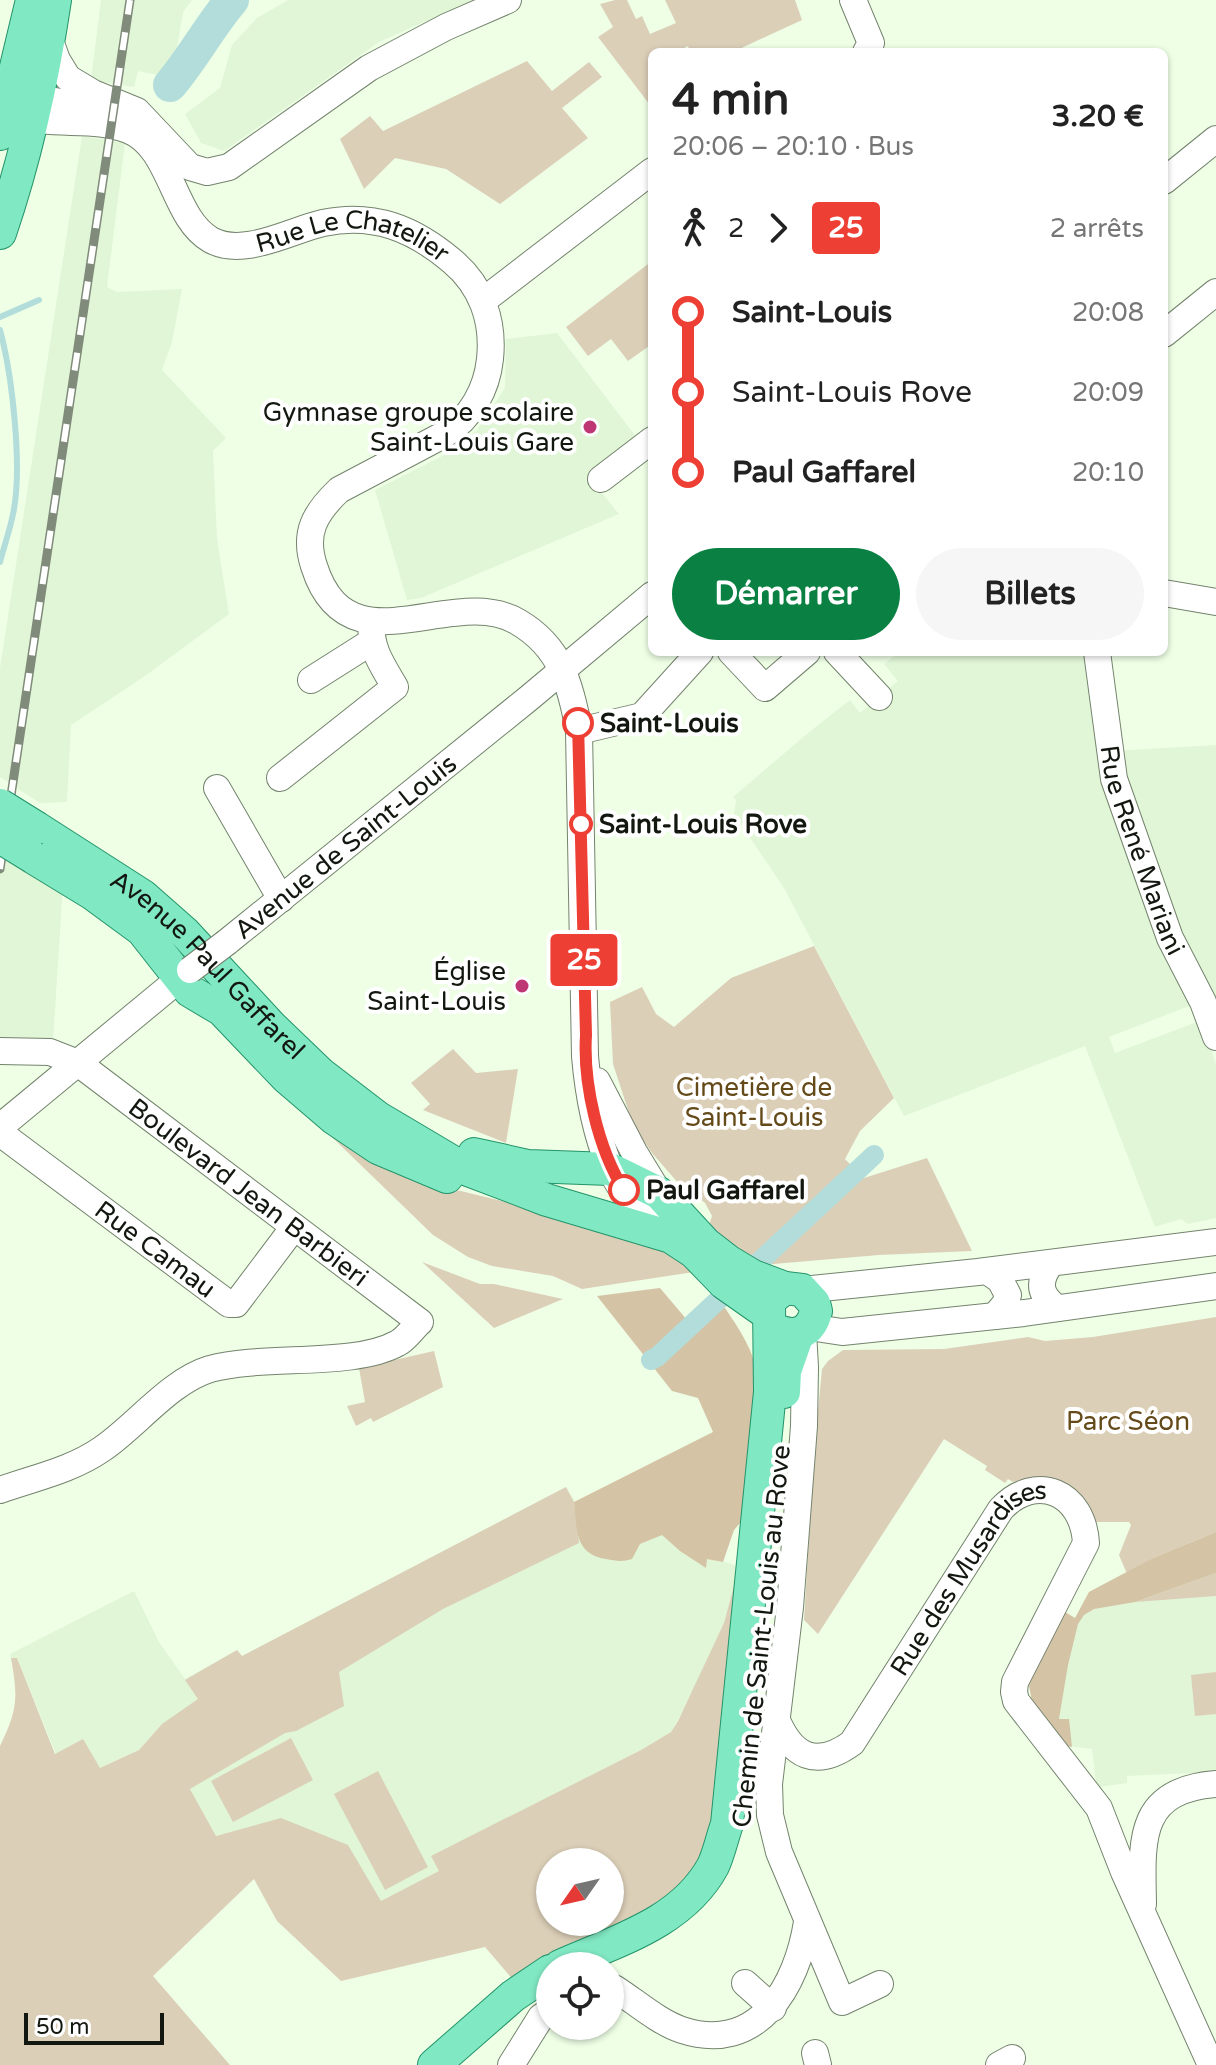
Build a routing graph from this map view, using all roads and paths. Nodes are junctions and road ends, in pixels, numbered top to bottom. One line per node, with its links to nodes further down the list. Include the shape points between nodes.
1 (32, 0): 7 (main road)
2 (55, 0): 5 (main road)
3 (508, 0): 11 (street, via 369,68)
4 (853, 0): 6 (street, via 871,43)
5 (49, 38): 7 (main road); 8 (street, via 68,78)
6 (868, 48)
7 (16, 116): 8 (street, via 84,105); 10 (street); 14 (street, Rue Le Chatelier, via 130,130 151,148); 15 (main road, via 18,182)
8 (148, 121): 11 (street, via 190,167)
9 (1216, 139): 13 (street)
10 (0, 147)
11 (218, 170): 14 (street, via 189,184)
12 (648, 174): 17 (street)
13 (1168, 178)
14 (182, 204): 17 (street, Rue Le Chatelier, via 196,228 213,241 231,244 254,244 324,223 376,220 395,225 457,265)
15 (0, 233)
16 (1216, 292): 18 (street)
17 (484, 300): 24 (street, Rue Le Chatelier, via 489,373 466,417 458,427 339,490 310,533 308,544 325,592)
18 (1168, 331)
19 (648, 443): 20 (street)
20 (601, 479)
21 (1168, 594): 23 (street)
22 (648, 598): 30 (street, Avenue de Saint-Louis)
23 (1216, 602)
24 (371, 632): 30 (street, via 400,621 486,611 519,622); 31 (street); 34 (street, via 395,687)
25 (696, 656): 33 (street, via 642,716)
26 (735, 656): 27 (street, via 765,688)
27 (802, 656)
28 (841, 656): 32 (street)
29 (1098, 656): 41 (street, Rue René Mariani, via 1114,779 1170,938)
30 (564, 669): 33 (street, Chemin de Saint-Louis au Rove); 39 (street, Avenue de Saint-Louis)
31 (311, 680)
32 (879, 697)
33 (579, 731): 43 (street, Chemin de Saint-Louis au Rove)
34 (280, 778)
35 (217, 788): 39 (street)
36 (0, 805): 38 (main road, Avenue Paul Gaffarel, bridge)
37 (0, 837): 38 (main road, bridge)
38 (36, 843): 40 (main road); 47 (main road, Avenue Paul Gaffarel, via 143,896 321,1074)
39 (281, 899): 40 (street, Avenue de Saint-Louis, bridge)
40 (185, 974): 44 (street, Avenue de Saint-Louis); 50 (main road, via 190,991 222,1010 286,1077 378,1148 437,1175)
41 (1216, 1037)
42 (0, 1051): 44 (street, via 50,1052)
43 (585, 1056): 48 (street, Chemin de Saint-Louis au Rove, via 589,1094); 49 (street, Chemin de Saint-Louis au Rove)
44 (78, 1063): 45 (street, Avenue de Saint-Louis); 51 (street, Boulevard Jean Barbieri)
45 (0, 1127)
46 (0, 1133): 51 (street, Rue Camau, via 229,1304 236,1304)
47 (405, 1136): 48 (main road, Avenue Paul Gaffarel, via 528,1166); 50 (main road, Avenue Paul Gaffarel, via 463,1168)
48 (610, 1169): 49 (main road, Avenue Paul Gaffarel); 52 (street, Chemin de Saint-Louis au Rove, via 645,1215)
49 (659, 1193): 59 (main road, Chemin de Saint-Louis au Rove, via 706,1244 753,1276)
50 (547, 1200): 52 (main road, Avenue Paul Gaffarel)
51 (294, 1227): 62 (street, Boulevard Jean Barbieri, via 420,1322 399,1343 363,1354 266,1359 209,1369 157,1401 82,1462)
52 (671, 1237): 56 (main road, Chemin de Saint-Louis au Rove)
53 (1216, 1242): 54 (street)
54 (1051, 1263): 55 (street); 58 (street, via 1041,1276 1041,1290)
55 (987, 1271): 59 (street); 60 (street, via 1008,1295)
56 (724, 1283): 59 (main road, Chemin de Saint-Louis au Rove); 61 (main road, Chemin de Saint-Louis au Rove, via 762,1352)
57 (1216, 1286): 58 (street)
58 (1057, 1308): 60 (street)
59 (791, 1315): 60 (street, via 842,1332); 61 (main road, Chemin de Saint-Louis au Rove); 63 (street, via 805,1367 803,1441); 68 (main road, Chemin de Saint-Louis au Rove, via 747,1807 737,1859 717,1895 678,1930)
60 (995, 1316)
61 (770, 1392): 67 (main road, Chemin de Saint-Louis au Rove, via 727,1824 713,1865 689,1899 656,1924)
62 (0, 1490)
63 (776, 1718): 65 (street, Rue des Musardises, via 789,1744 810,1757 829,1756 852,1743 1001,1509 1013,1496 1036,1489 1061,1496 1078,1513 1086,1543 1014,1692 1099,1808); 66 (street, via 770,1815)
64 (1216, 1784): 65 (street, via 1177,1793 1146,1828)
65 (1144, 1914): 79 (street, Rue des Musardises)
66 (807, 1922): 71 (street, via 842,2002); 74 (street, via 794,1972)
67 (592, 1952)
68 (624, 1956)
69 (536, 1980): 76 (main road)
70 (745, 1983): 74 (street)
71 (880, 1984)
72 (624, 1994): 74 (street, via 679,2030 703,2035 752,2026)
73 (536, 2001): 77 (main road)
74 (773, 2008)
75 (536, 2025): 78 (street)
76 (434, 2065)
77 (462, 2065)
78 (511, 2065)
79 (1211, 2065)

